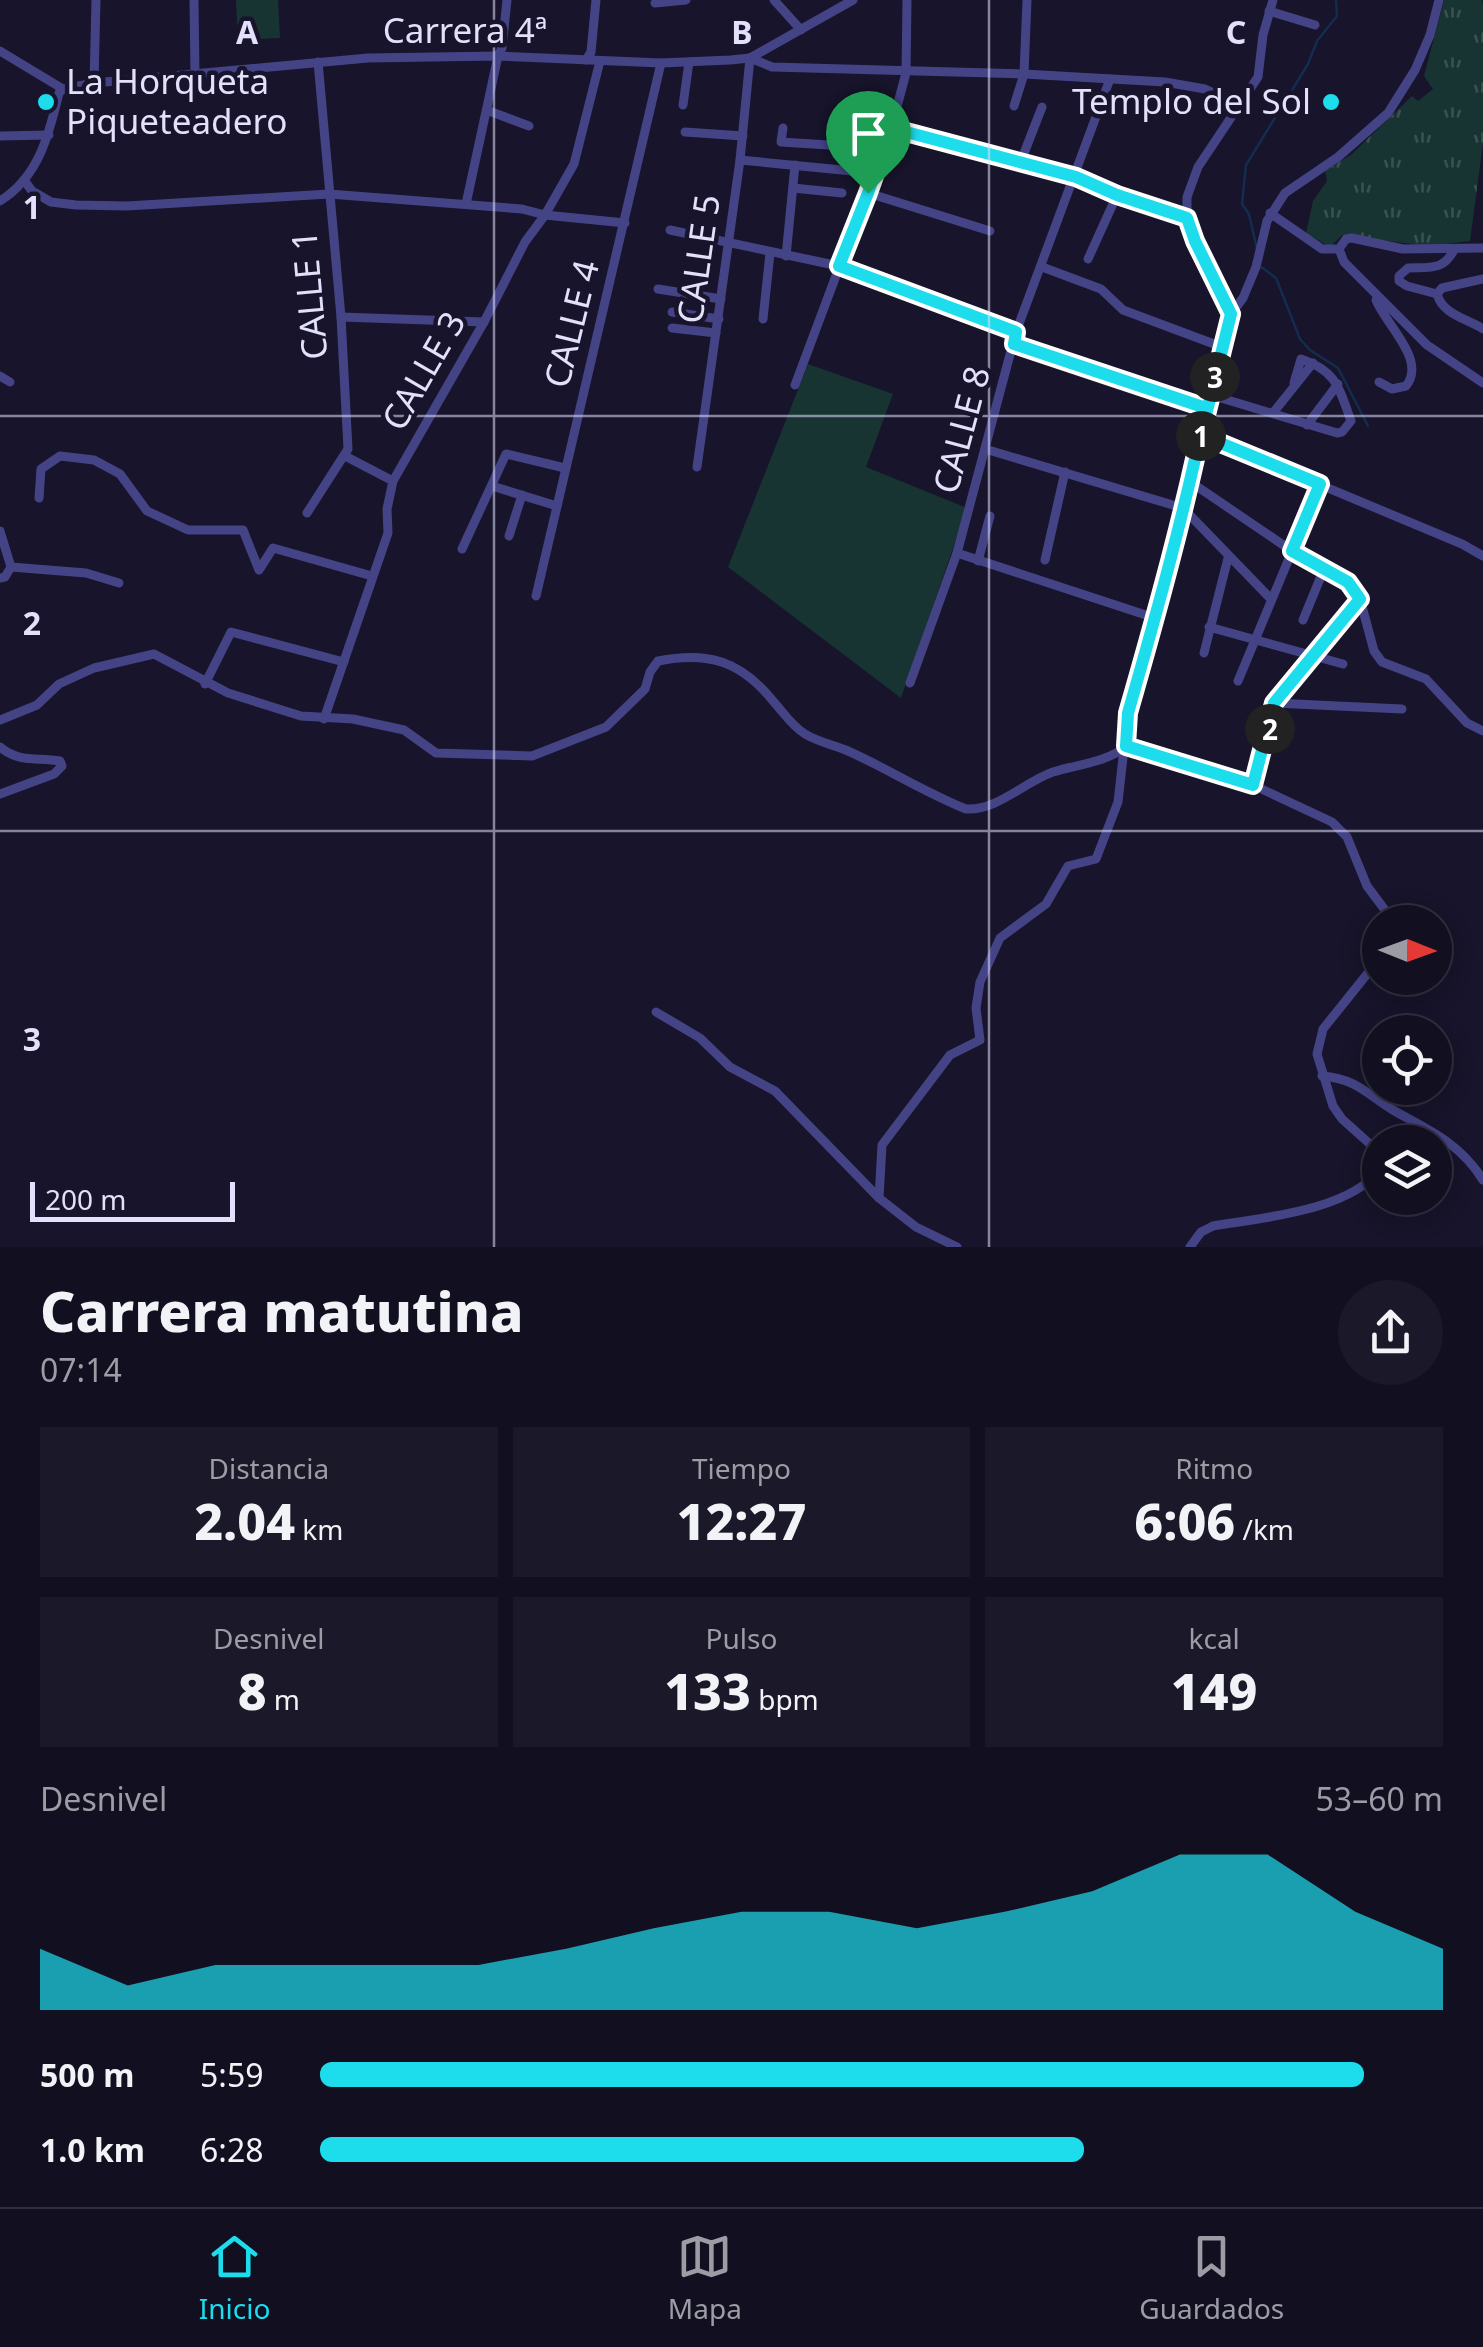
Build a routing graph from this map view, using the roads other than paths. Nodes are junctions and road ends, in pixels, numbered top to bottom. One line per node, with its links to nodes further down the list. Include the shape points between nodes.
1 (96, 0): 28 (street)
2 (194, 0): 25 (street)
3 (508, 0): 17 (street)
4 (596, 0): 19 (street)
5 (686, 0): 12 (street)
6 (774, 0): 15 (street)
7 (853, 0): 15 (street, Carrera 4ª)
8 (906, 0): 24 (street)
9 (1027, 0): 26 (street)
10 (1273, 0): 13 (street)
11 (1439, 0): 58 (street, via 1415,70 1388,113 1284,193)
12 (655, 3)
13 (1269, 12): 14 (street); 31 (street, via 1258,77)
14 (1315, 25)
15 (801, 30): 18 (street, Carrera 4ª)
16 (0, 51): 29 (street)
17 (498, 56): 19 (street, Carrera 4ª); 21 (street, Carrera 4ª); 34 (street)
18 (750, 58): 22 (street, Carrera 4ª); 24 (street, via 772,67); 42 (street, CALLE 5)
19 (586, 60): 20 (street, Carrera 4ª)
20 (600, 61): 23 (street, Carrera 4ª); 59 (street, CALLE 3, via 574,164)
21 (318, 62): 25 (street, Carrera 4ª); 54 (street, CALLE 1)
22 (689, 62): 23 (street, Carrera 4ª); 30 (street)
23 (661, 64): 61 (street, CALLE 4)
24 (906, 72): 26 (street); 37 (street)
25 (195, 74): 28 (street, Carrera 4ª)
26 (1024, 74): 27 (street); 32 (street)
27 (1110, 79): 31 (street, via 1205,88); 49 (street, CALLE 8)
28 (94, 82): 29 (street, Carrera 4ª)
29 (63, 89): 40 (street)
30 (683, 104)
31 (1241, 105): 60 (street, via 1198,167 1186,197)
32 (1014, 106)
33 (1042, 107): 45 (street)
34 (489, 110): 35 (street); 57 (street)
35 (530, 126)
36 (783, 128): 43 (street, via 782,142)
37 (891, 128): 45 (street); 48 (street)
38 (685, 132): 42 (street)
39 (846, 134): 43 (street, via 845,146)
40 (48, 135): 41 (street); 50 (street)
41 (0, 136)
42 (743, 136): 44 (street, CALLE 5)
43 (814, 145): 47 (street)
44 (740, 160): 46 (street); 64 (street, CALLE 5)
45 (1021, 162): 49 (street)
46 (796, 165): 47 (street); 51 (street)
47 (812, 167): 48 (street)
48 (873, 173): 53 (street)
49 (1076, 177): 55 (street); 72 (street, CALLE 8)
50 (24, 180): 54 (street, via 51,202 76,205); 56 (street)
51 (793, 188): 52 (street); 69 (street)
52 (842, 193)
53 (868, 193): 63 (street); 71 (street)
54 (330, 194): 57 (street); 80 (street, CALLE 1)
55 (1117, 195): 60 (street); 70 (street)
56 (0, 203)
57 (466, 204): 59 (street)
58 (1270, 213): 66 (street, via 1322,249); 79 (street, via 1258,262)
59 (545, 215): 61 (street); 83 (street, CALLE 3)
60 (1187, 218): 79 (street)
61 (625, 223): 103 (street, CALLE 4)
62 (670, 230): 64 (street)
63 (990, 231)
64 (728, 244): 68 (street); 77 (street, CALLE 5)
65 (1483, 248): 67 (street)
66 (1339, 249): 67 (street, via 1352,238); 75 (street)
67 (1454, 250): 76 (street, via 1437,268 1408,268 1399,276 1408,286)
68 (770, 253): 69 (street); 82 (street)
69 (786, 256): 71 (street)
70 (1088, 259)
71 (839, 266): 87 (street); 94 (street)
72 (1042, 267): 87 (street, CALLE 8); 88 (street, via 1101,289 1123,310)
73 (1483, 279): 76 (street)
74 (658, 289): 77 (street)
75 (1374, 294): 91 (street, via 1412,362 1406,386); 92 (street, via 1427,345)
76 (1437, 294): 85 (street, via 1453,314)
77 (721, 299): 81 (street, CALLE 5)
78 (672, 312): 81 (street)
79 (1231, 314): 88 (street)
80 (341, 317): 83 (street); 101 (street, CALLE 1)
81 (719, 318): 86 (street, CALLE 5)
82 (762, 319)
83 (484, 322): 105 (street, CALLE 3)
84 (672, 328): 86 (street)
85 (1483, 329)
86 (716, 333): 102 (street, CALLE 5)
87 (1015, 338): 96 (street); 100 (street, CALLE 8)
88 (1222, 348): 95 (street)
89 (0, 376): 90 (street)
90 (10, 382)
91 (1379, 382)
92 (1483, 383)
93 (1338, 384): 97 (street, via 1326,370 1298,360 1294,383); 98 (street); 98 (street, via 1349,425 1337,433)
94 (794, 385)
95 (1210, 395): 96 (street); 97 (street)
96 (1206, 408): 99 (street)
97 (1273, 413): 98 (street)
98 (1307, 425)
99 (1201, 435): 106 (street); 107 (street)
100 (984, 448): 104 (street); 119 (street, CALLE 8)
101 (345, 456): 105 (street); 113 (street)
102 (697, 467)
103 (565, 468): 108 (street, via 506,454); 111 (street, CALLE 4)
104 (1065, 472): 112 (street); 122 (street)
105 (393, 480): 126 (street, CALLE 3, via 388,533)
106 (1192, 483): 112 (street); 118 (street)
107 (1320, 484): 118 (street); 120 (street)
108 (492, 486): 109 (street); 117 (street)
109 (522, 495): 111 (street); 116 (street)
110 (38, 498): 126 (street, via 41,469 60,456 94,460 120,474 147,512 188,530 243,530 259,570 274,548)
111 (557, 506): 129 (street, CALLE 4)
112 (1183, 508): 121 (street); 132 (street)
113 (307, 513)
114 (990, 516): 123 (street)
115 (0, 531): 124 (street)
116 (509, 536)
117 (462, 549)
118 (1292, 551): 125 (street); 130 (street)
119 (956, 553): 123 (street); 142 (street, CALLE 8)
120 (1483, 556)
121 (1228, 558): 130 (street); 134 (street)
122 (1045, 560)
123 (978, 561): 132 (street)
124 (11, 567): 127 (street); 128 (street)
125 (1324, 569): 131 (street, via 1348,582); 133 (street)
126 (372, 576): 138 (street, CALLE 3)
127 (0, 578)
128 (120, 583)
129 (536, 596)
130 (1270, 598): 135 (street)
131 (1360, 599): 137 (street); 147 (street, via 1382,662 1426,679)
132 (1155, 618): 148 (street, via 1128,713)
133 (1302, 620)
134 (1209, 627): 135 (street); 136 (street)
135 (1253, 638): 137 (street); 140 (street)
136 (1204, 653)
137 (1314, 658): 139 (street); 143 (street)
138 (344, 662): 141 (street, via 231,632); 146 (street, CALLE 3)
139 (1342, 664)
140 (1238, 680)
141 (205, 684): 145 (street, via 154,654 94,668 59,684 37,705); 146 (street)
142 (910, 684)
143 (1274, 703): 144 (street); 150 (street)
144 (1402, 709)
145 (2, 715)
146 (324, 720): 148 (street, via 404,730 436,753 532,756 606,727 646,689 658,661 687,658 736,666 808,736 966,809)
147 (1483, 732)
148 (1126, 746): 150 (street); 159 (street, via 1118,802 1100,852 1088,863 1068,866 1046,904 1000,938 980,982 980,1040 950,1056 882,1145)
149 (0, 747): 151 (street, via 22,760 62,766)
150 (1253, 785): 152 (street, via 1342,830)
151 (0, 794)
152 (1381, 905)
153 (1362, 980): 155 (street, via 1323,1029)
154 (656, 1012): 159 (street, via 780,1096)
155 (1322, 1076): 156 (street, via 1333,1106); 157 (street, via 1360,1085 1435,1131)
156 (1362, 1137)
157 (1483, 1180)
158 (1362, 1184): 161 (street, via 1305,1211 1213,1226)
159 (880, 1198): 160 (street)
160 (957, 1247)
161 (1190, 1247)

